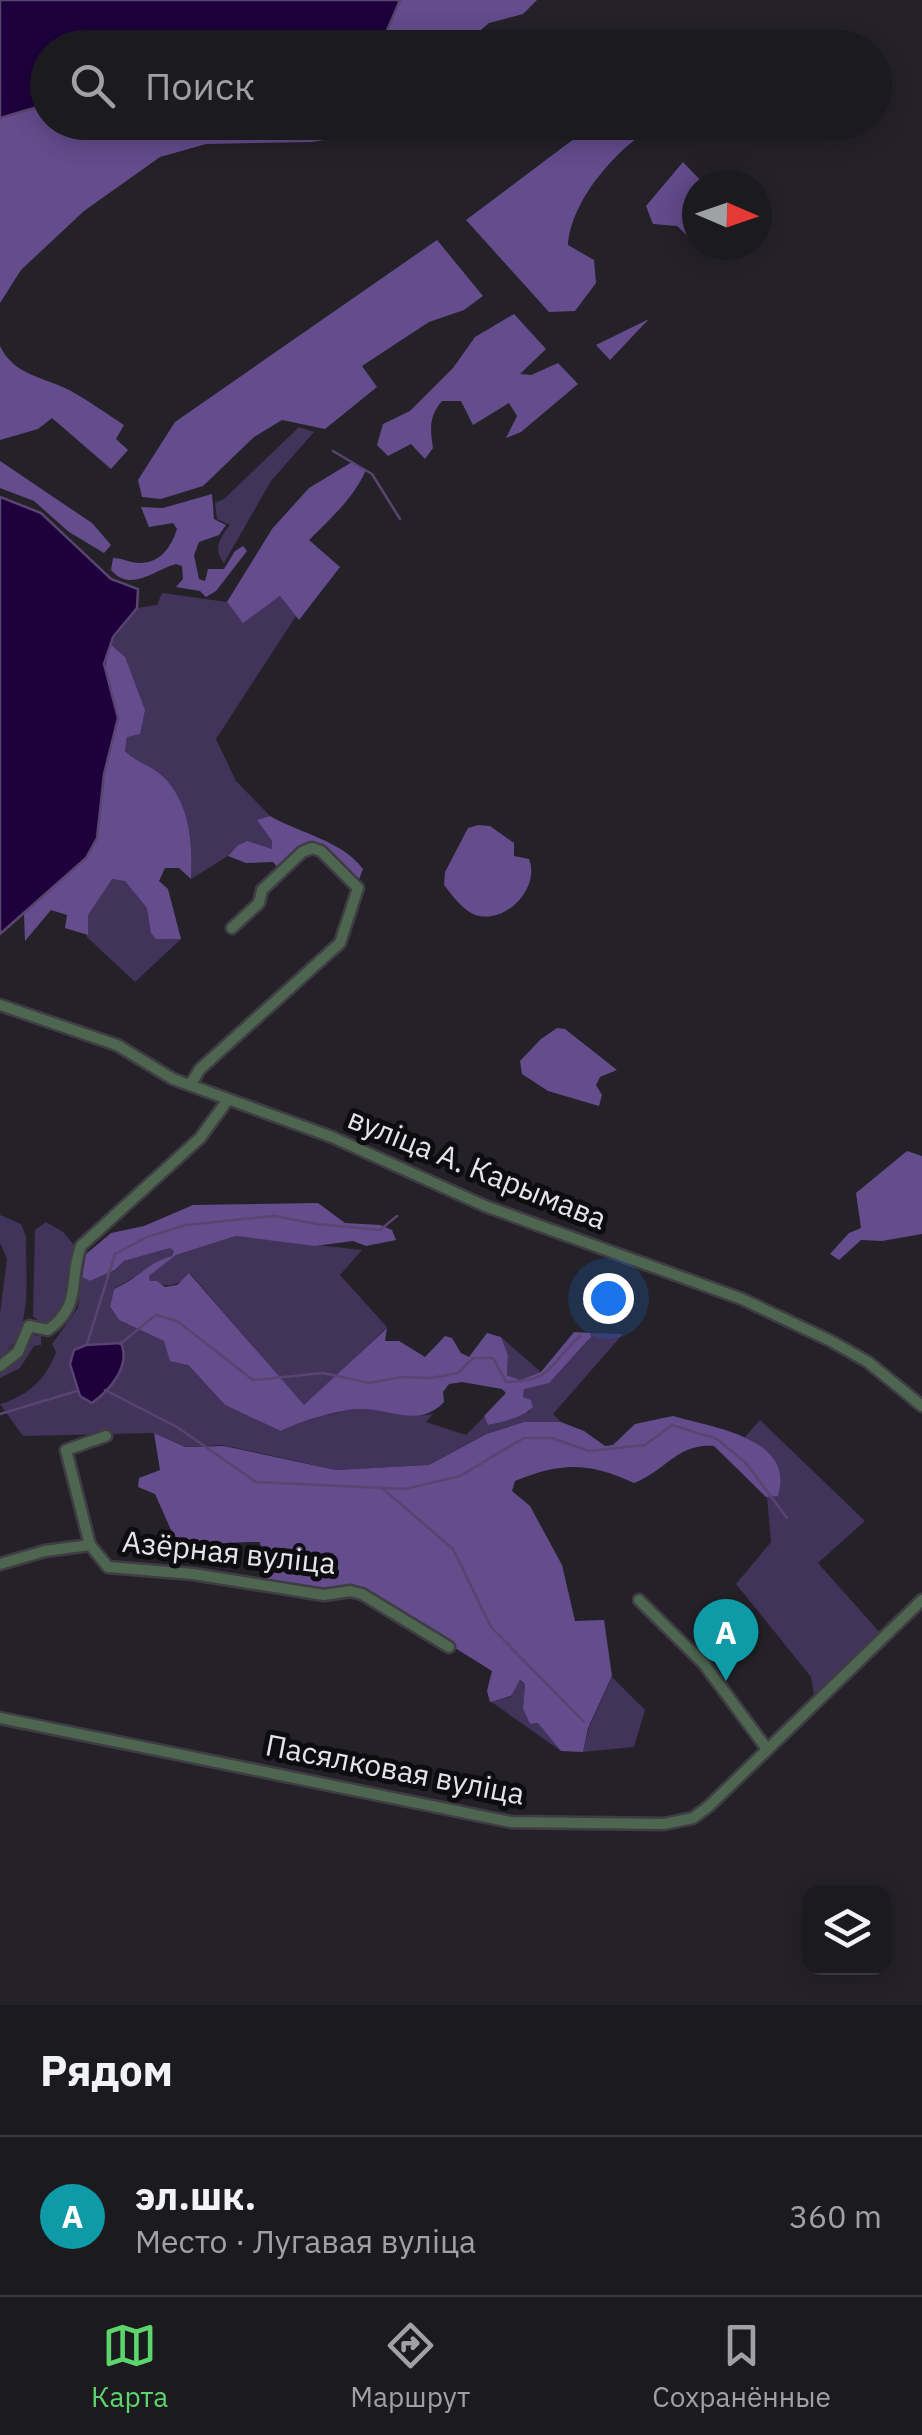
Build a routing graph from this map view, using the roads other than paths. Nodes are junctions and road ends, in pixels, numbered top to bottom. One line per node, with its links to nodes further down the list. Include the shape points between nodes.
1 (232, 928): 3 (street, via 262,890 312,848 358,888 340,942)
2 (0, 1005): 3 (street, вуліца А. Карымава, via 117,1045)
3 (190, 1085): 4 (street, вуліца А. Карымава)
4 (227, 1101): 5 (street, via 200,1138 80,1246 68,1309 48,1330 28,1326 18,1352); 6 (street, вуліца А. Карымава, via 742,1300 831,1340)
5 (0, 1366)
6 (922, 1406)
7 (106, 1436): 8 (street, via 66,1450)
8 (90, 1545): 9 (street, Азёрная вуліца); 12 (street, Азёрная вуліца, via 108,1567 324,1595 350,1590)
9 (0, 1564)
10 (639, 1600): 14 (street, via 704,1664)
11 (922, 1600): 14 (street, Пасялковая вуліца)
12 (449, 1647)
13 (0, 1718): 14 (street, Пасялковая вуліца, via 511,1822 578,1825 692,1818)
14 (768, 1748)

